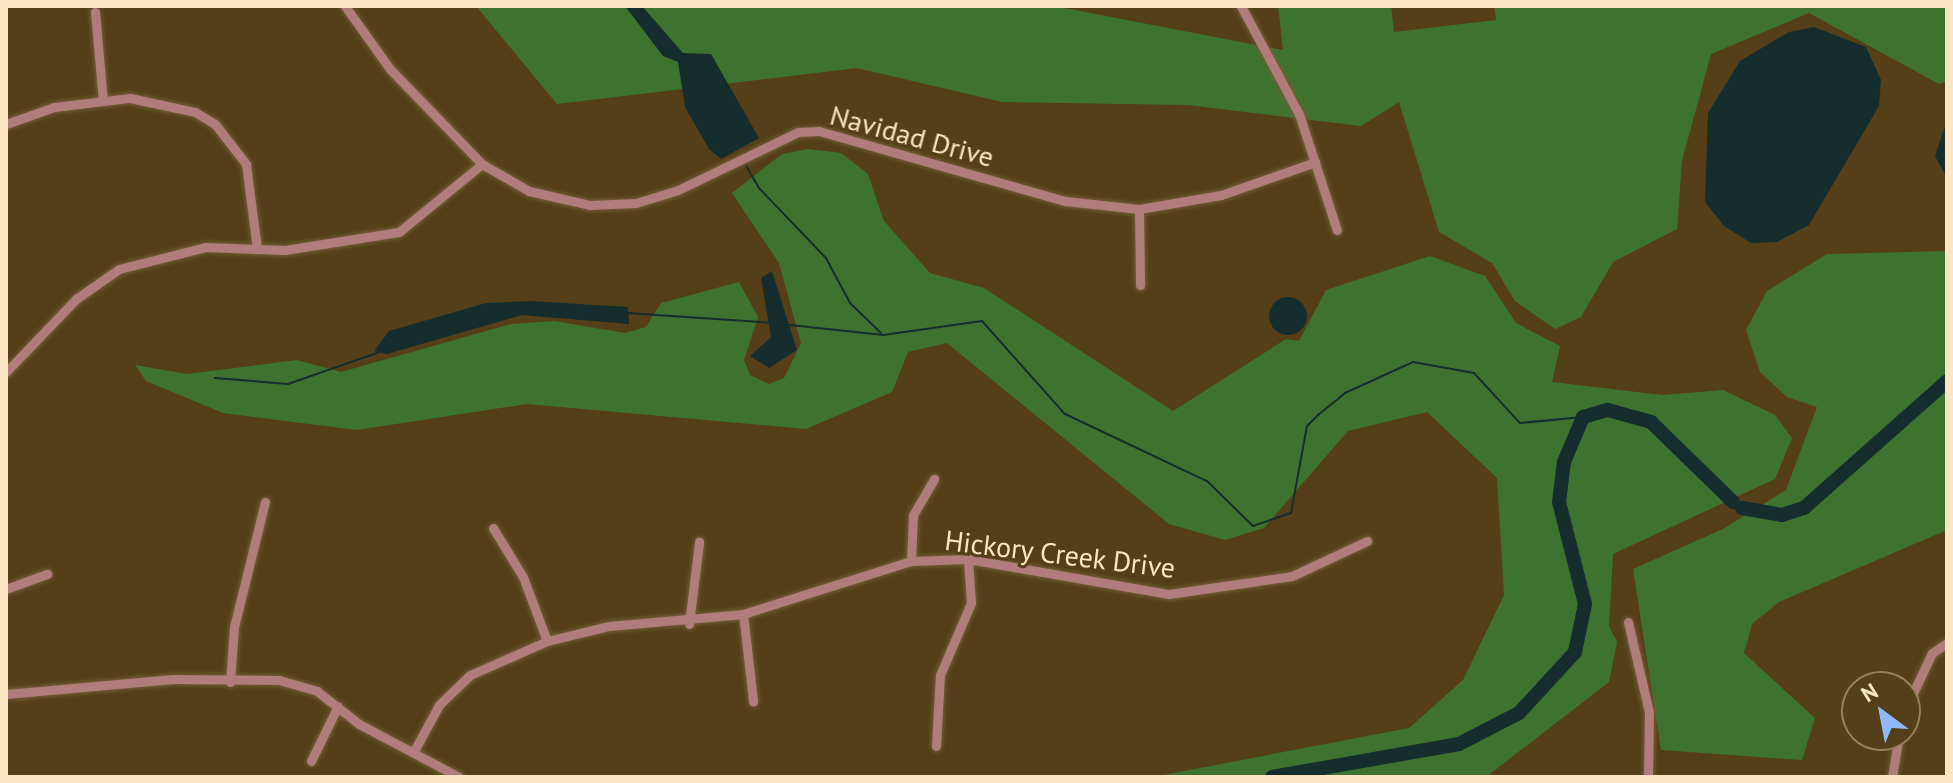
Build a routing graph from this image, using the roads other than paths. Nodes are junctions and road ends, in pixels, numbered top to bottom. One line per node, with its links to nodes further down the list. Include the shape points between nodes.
1 (345, 6): 7 (street, Navidad Drive, via 390,69)
2 (1241, 6): 6 (street, via 1264,40)
3 (95, 12): 4 (street)
4 (103, 101): 5 (street, via 38,110); 10 (street, via 164,100 215,124 238,150 252,183)
5 (6, 124)
6 (1315, 162): 8 (street, Navidad Drive, via 1221,195); 9 (street)
7 (482, 164): 8 (street, Navidad Drive, via 529,191 590,205 636,203 696,181 781,138 819,131 1065,201); 10 (street, via 399,232)
8 (1139, 209): 11 (street)
9 (1337, 230)
10 (257, 249): 12 (street, via 205,247 119,269 76,299)
11 (1140, 285)
12 (6, 372)
13 (934, 479): 19 (street, via 913,515)
14 (265, 502): 28 (street, via 234,627)
15 (493, 528): 25 (street, via 523,577)
16 (1367, 541): 18 (street, Hickory Creek Drive, via 1292,576 1169,594)
17 (699, 542): 24 (street)
18 (968, 559): 19 (street, Hickory Creek Drive); 32 (street, via 971,603 940,675)
19 (911, 561): 22 (street, Hickory Creek Drive)
20 (47, 574): 21 (street)
21 (6, 589)
22 (743, 614): 24 (street, Hickory Creek Drive); 30 (street)
23 (1628, 622): 37 (street, via 1649,712)
24 (689, 624): 25 (street, Hickory Creek Drive, via 609,626)
25 (547, 641): 33 (street, Hickory Creek Drive, via 470,675 439,705)
26 (1947, 643): 27 (street, via 1932,653)
27 (1921, 676)
28 (230, 682): 29 (street, via 173,679); 31 (street, via 298,683)
29 (6, 694)
30 (753, 701)
31 (338, 706): 33 (street); 35 (street)
32 (936, 746)
33 (414, 751): 36 (street)
34 (1896, 751): 38 (street)
35 (311, 761)
36 (459, 777)
37 (1648, 777)
38 (1892, 777)

